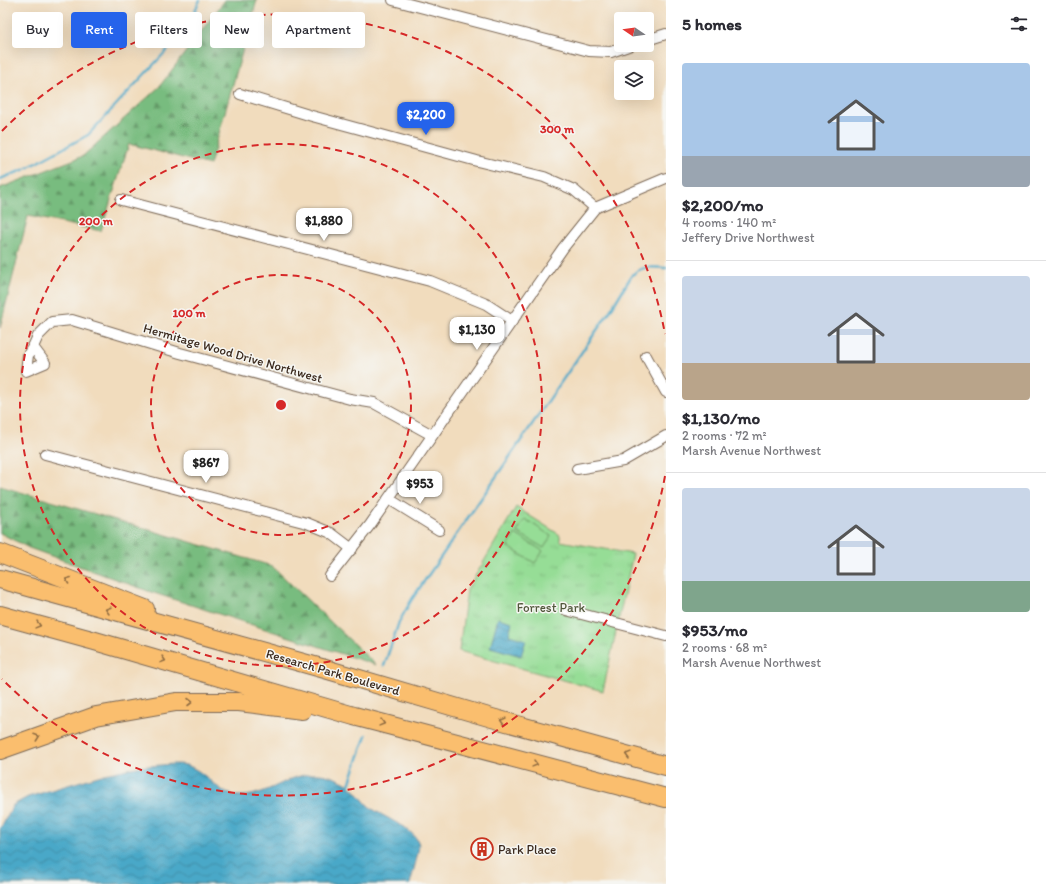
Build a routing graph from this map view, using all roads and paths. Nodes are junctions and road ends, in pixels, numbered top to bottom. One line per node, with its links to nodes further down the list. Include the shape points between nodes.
1 (394, 0): 4 (street, via 589,51)
2 (666, 34): 3 (street)
3 (654, 38)
4 (614, 51)
5 (240, 94): 8 (street, via 312,116 544,177 574,190)
6 (666, 178): 8 (street)
7 (121, 200): 9 (street, via 430,281 486,304)
8 (595, 208): 9 (street, via 563,248)
9 (512, 321): 13 (street)
10 (33, 347): 13 (street, Hermitage Wood Drive Northwest, via 38,336 52,322 72,320 209,361 350,399 374,403)
11 (646, 356): 12 (street)
12 (666, 392)
13 (432, 435): 17 (street)
14 (666, 436): 16 (street, via 623,460)
15 (45, 454): 19 (street, via 307,523 331,533)
16 (577, 469)
17 (389, 498): 18 (street); 19 (street)
18 (439, 530)
19 (352, 549): 21 (street)
20 (0, 553): 26 (highway, one-way to 20)
21 (330, 576)
22 (0, 579): 26 (highway, Research Park Boulevard, one-way to 22)
23 (566, 610): 25 (street)
24 (0, 615): 27 (highway, one-way to 27)
25 (666, 636)
26 (262, 653): 29 (highway, Research Park Boulevard, one-way to 26)
27 (354, 716): 28 (highway, one-way to 27, via 96,716 176,702 239,702); 30 (highway, one-way to 30)
28 (0, 750)
29 (666, 766)
30 (666, 798)

